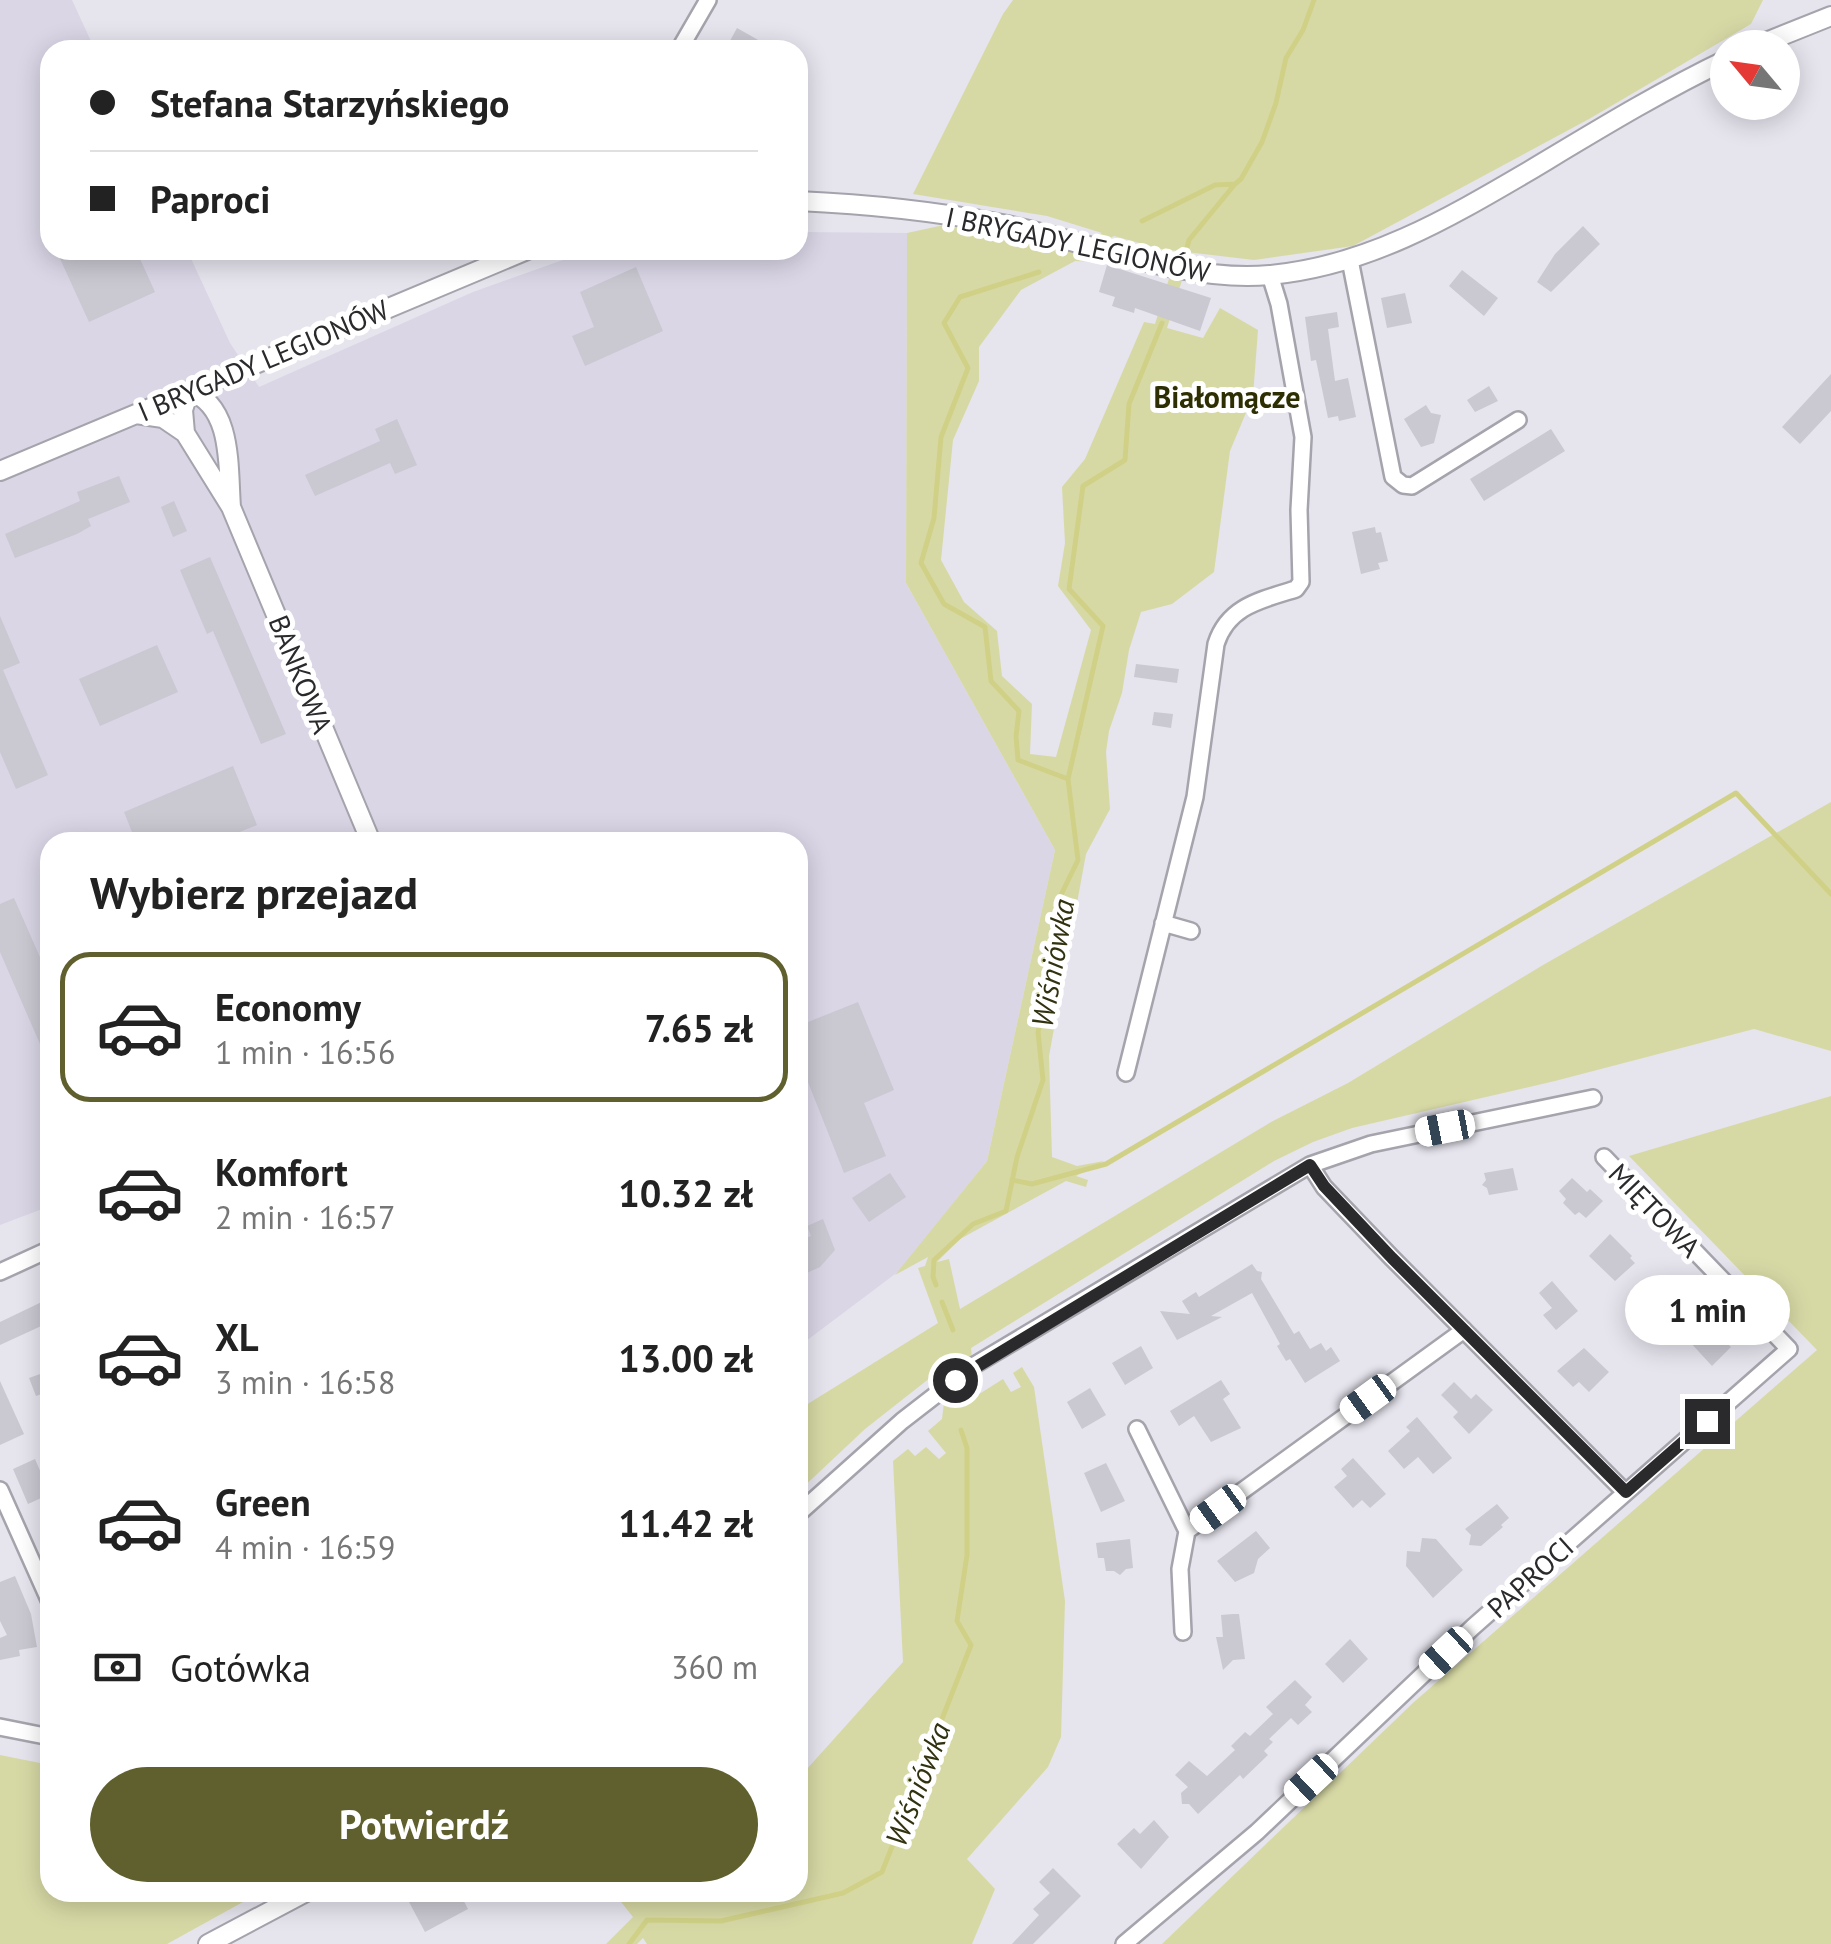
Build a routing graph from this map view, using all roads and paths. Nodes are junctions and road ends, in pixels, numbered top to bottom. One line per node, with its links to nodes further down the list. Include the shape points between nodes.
1 (708, 0): 4 (street)
2 (1831, 16): 3 (street)
3 (1796, 30)
4 (685, 40)
5 (1710, 69): 8 (street, I BRYGADY LEGIONÓW, via 1459,212)
6 (808, 202): 9 (street, I BRYGADY LEGIONÓW, via 1002,224 1191,271)
7 (503, 260): 10 (street, I BRYGADY LEGIONÓW)
8 (1350, 260): 9 (street, I BRYGADY LEGIONÓW); 14 (street, via 1393,477 1412,486)
9 (1270, 275): 19 (street, via 1303,437 1300,582 1243,606 1221,629 1195,797)
10 (240, 369): 11 (street, I BRYGADY LEGIONÓW); 13 (street, BANKOWA)
11 (189, 391): 12 (street, I BRYGADY LEGIONÓW); 13 (street); 15 (street, via 182,410)
12 (135, 414): 15 (street, via 163,418); 16 (street, I BRYGADY LEGIONÓW)
13 (220, 416): 17 (street, BANKOWA)
14 (1518, 420)
15 (185, 433): 17 (street, BANKOWA)
16 (0, 472)
17 (231, 506): 18 (street, BANKOWA)
18 (367, 832)
19 (1163, 923): 20 (street); 21 (street)
20 (1191, 930)
21 (1126, 1073)
22 (1593, 1098): 24 (street, via 1370,1144)
23 (1604, 1158): 28 (street, MIĘTOWA)
24 (1310, 1165): 27 (street); 32 (street, via 973,1366)
25 (40, 1254): 26 (street)
26 (0, 1272)
27 (1464, 1330): 31 (street); 33 (street)
28 (1789, 1349): 31 (street, PAPROCI)
29 (1138, 1429): 33 (street)
30 (0, 1490): 34 (street)
31 (1626, 1492): 40 (street, PAPROCI, via 1257,1832)
32 (808, 1505)
33 (1187, 1531): 35 (street, via 1180,1569)
34 (40, 1580)
35 (1183, 1632)
36 (0, 1727): 37 (street)
37 (40, 1735)
38 (287, 1902): 39 (street)
39 (208, 1944)
40 (1124, 1944)

